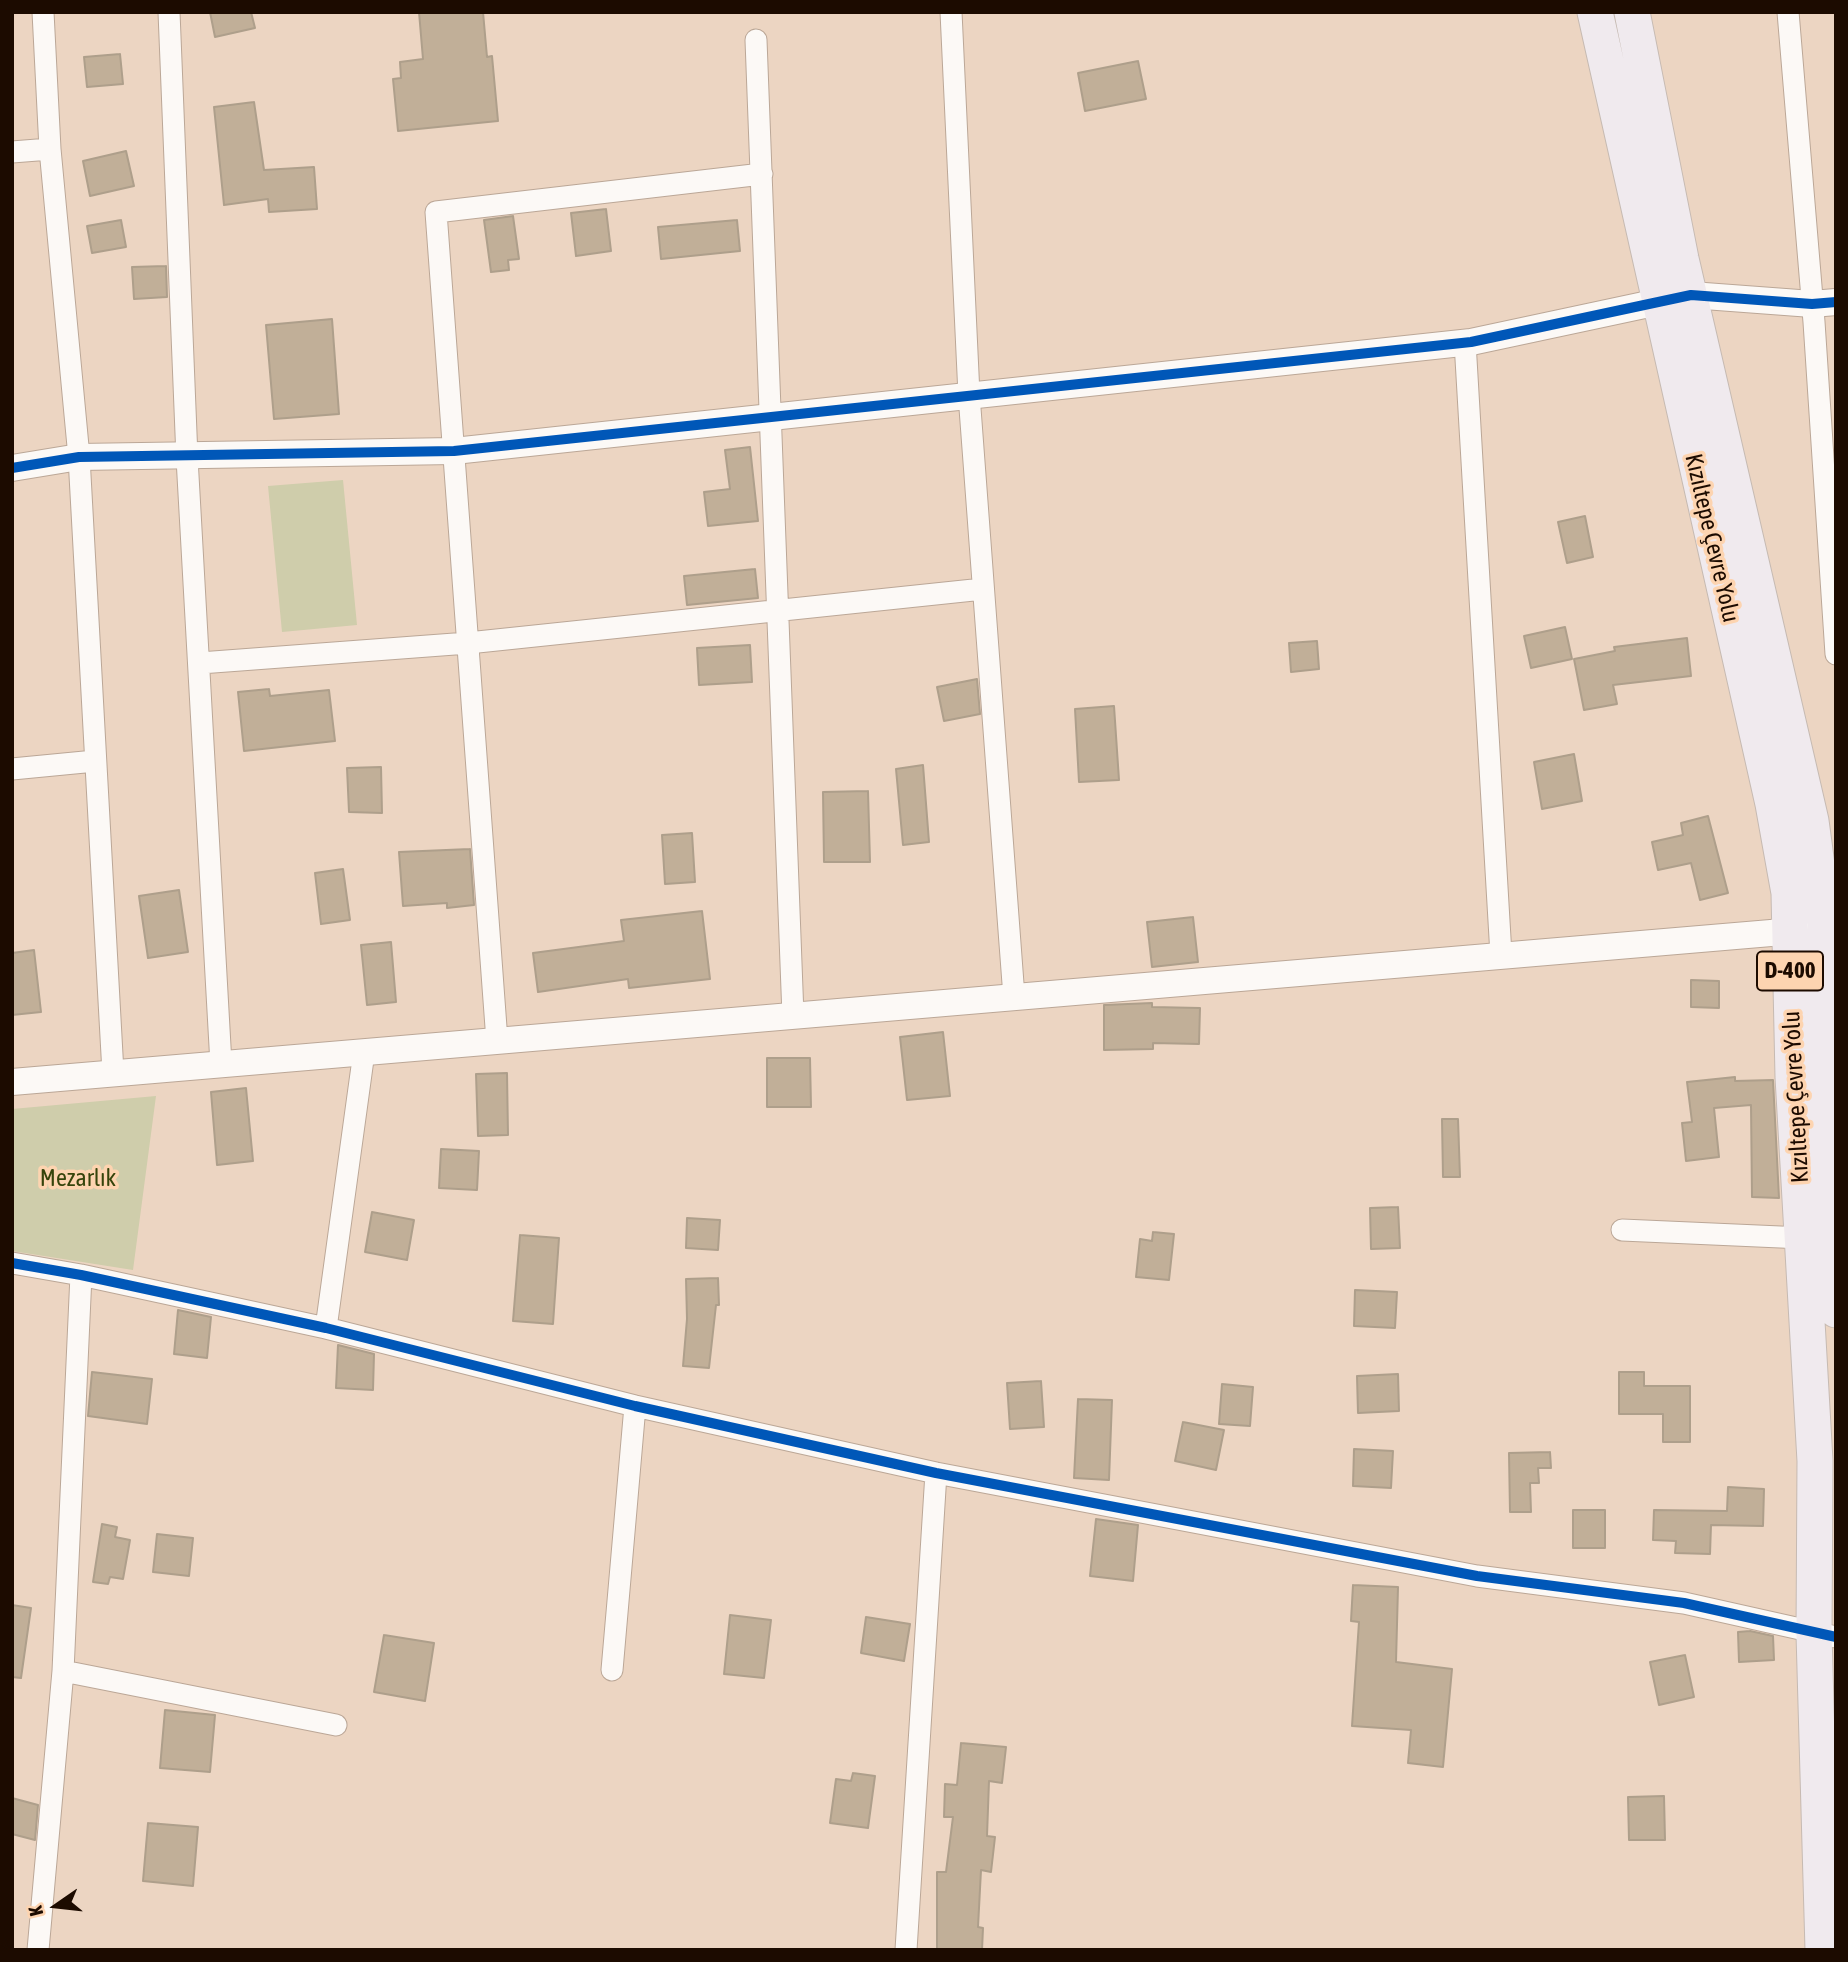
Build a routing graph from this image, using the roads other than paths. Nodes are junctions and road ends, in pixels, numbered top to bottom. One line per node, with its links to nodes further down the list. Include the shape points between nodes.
1 (43, 12): 8 (street)
2 (169, 12): 18 (street)
3 (951, 12): 14 (street)
4 (1595, 12): 11 (highway, Kızıltepe Çevre Yolu / D-400)
5 (1632, 12): 11 (highway, Kızıltepe Çevre Yolu / D-400, via 1681,259)
6 (1788, 12): 12 (street)
7 (756, 40): 10 (street)
8 (50, 149): 9 (street); 17 (street)
9 (12, 152)
10 (762, 174): 15 (street); 16 (street, via 436,212)
11 (1675, 298): 12 (street); 13 (street); 27 (highway, Kızıltepe Çevre Yolu / D-400, via 1811,821); 28 (highway, Kızıltepe Çevre Yolu / D-400, via 1773,804 1788,893)
12 (1824, 303): 23 (street)
13 (1465, 342): 14 (street); 29 (street)
14 (969, 395): 15 (street); 20 (street)
15 (772, 416): 16 (street); 21 (street)
16 (454, 452): 18 (street); 22 (street)
17 (79, 457): 18 (street); 19 (street); 25 (street)
18 (187, 457): 24 (street)
19 (12, 468)
20 (983, 589): 21 (street); 30 (street)
21 (779, 611): 22 (street); 31 (street)
22 (468, 643): 24 (street); 32 (street)
23 (1836, 653)
24 (200, 663): 34 (street)
25 (95, 761): 26 (street); 35 (street)
26 (12, 769)
27 (1830, 924): 28 (street); 38 (highway, Kızıltepe Çevre Yolu / D-400, via 1823,991)
28 (1789, 930): 29 (street); 38 (highway, Kızıltepe Çevre Yolu / D-400, via 1793,1077)
29 (1501, 955): 30 (street)
30 (1014, 997): 31 (street)
31 (793, 1016): 32 (street)
32 (497, 1041): 33 (street)
33 (365, 1052): 34 (street); 42 (street)
34 (220, 1064): 35 (street)
35 (113, 1073): 36 (street)
36 (12, 1082)
37 (1622, 1230): 38 (street)
38 (1823, 1238): 41 (highway, Kızıltepe Çevre Yolu / D-400); 45 (highway, Kızıltepe Çevre Yolu / D-400, via 1815,1461)
39 (12, 1263): 40 (street)
40 (81, 1275): 42 (street); 47 (street)
41 (1836, 1310)
42 (326, 1328): 43 (street)
43 (635, 1406): 44 (street); 46 (street)
44 (936, 1473): 45 (street, via 1477,1576 1684,1603); 50 (street)
45 (1825, 1636): 51 (highway, Kızıltepe Çevre Yolu / D-400)
46 (612, 1670)
47 (63, 1671): 48 (street); 49 (street)
48 (336, 1725)
49 (38, 1950)
50 (906, 1950)
51 (1824, 1950)

